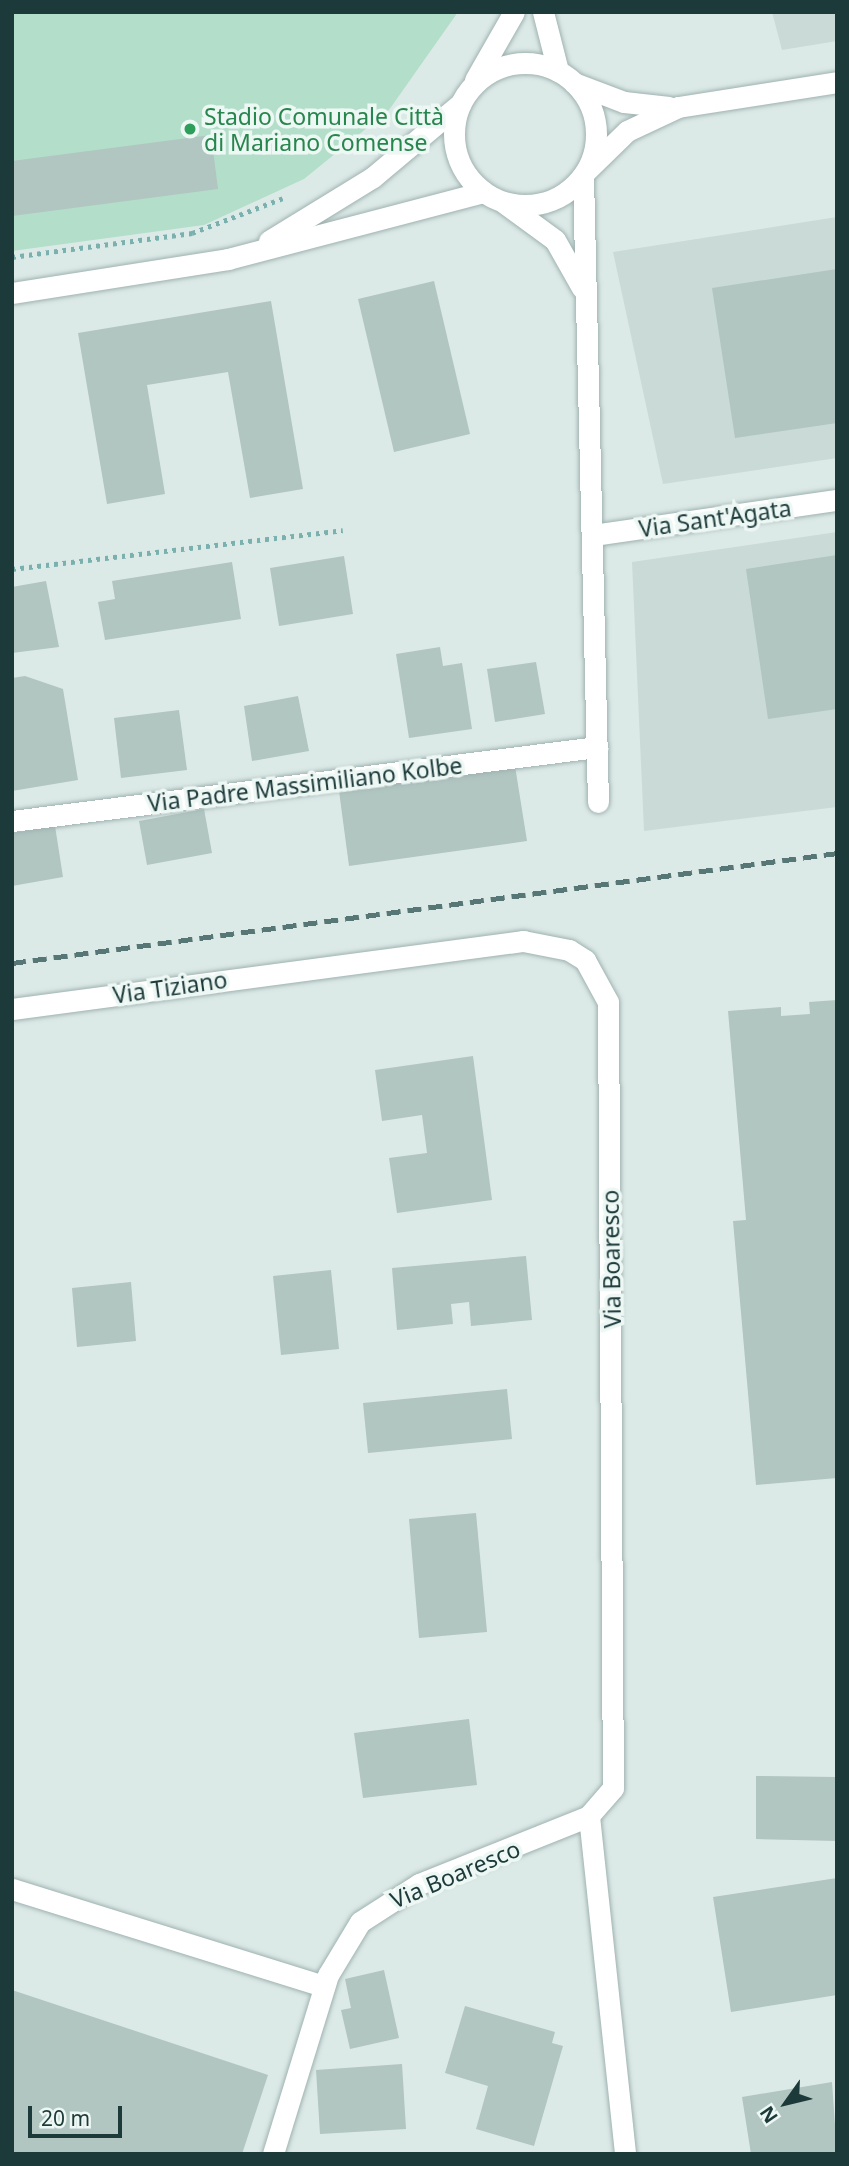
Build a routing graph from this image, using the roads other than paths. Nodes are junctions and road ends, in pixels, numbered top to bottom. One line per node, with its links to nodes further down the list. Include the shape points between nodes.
1 (514, 12): 5 (street)
2 (542, 12): 3 (street)
3 (566, 77): 5 (street, via 508,65); 6 (street, via 624,102); 7 (street, via 595,125)
4 (837, 82): 6 (street)
5 (465, 97): 8 (street, via 453,135 457,157); 9 (street, via 339,201)
6 (678, 107): 7 (street, via 627,131)
7 (585, 173): 8 (street, via 547,202); 11 (street)
8 (493, 197): 9 (street); 11 (street, via 555,240)
9 (228, 259): 10 (street)
10 (12, 293)
11 (586, 297): 13 (street)
12 (837, 500): 13 (street, Via Sant'Agata)
13 (593, 536): 14 (street)
14 (597, 747): 15 (street); 16 (street, Via Padre Massimiliano Kolbe)
15 (598, 802)
16 (12, 821)
17 (328, 965): 18 (street, Via Tiziano); 19 (street, Via Boaresco, via 531,942 578,955 606,992 612,1023 617,1769 609,1798)
18 (12, 1009)
19 (589, 1816): 21 (street, Via Boaresco, via 378,1907 349,1934); 23 (street)
20 (12, 1889): 21 (street)
21 (324, 1986): 22 (street, Via Boaresco)
22 (273, 2154)
23 (625, 2154)

